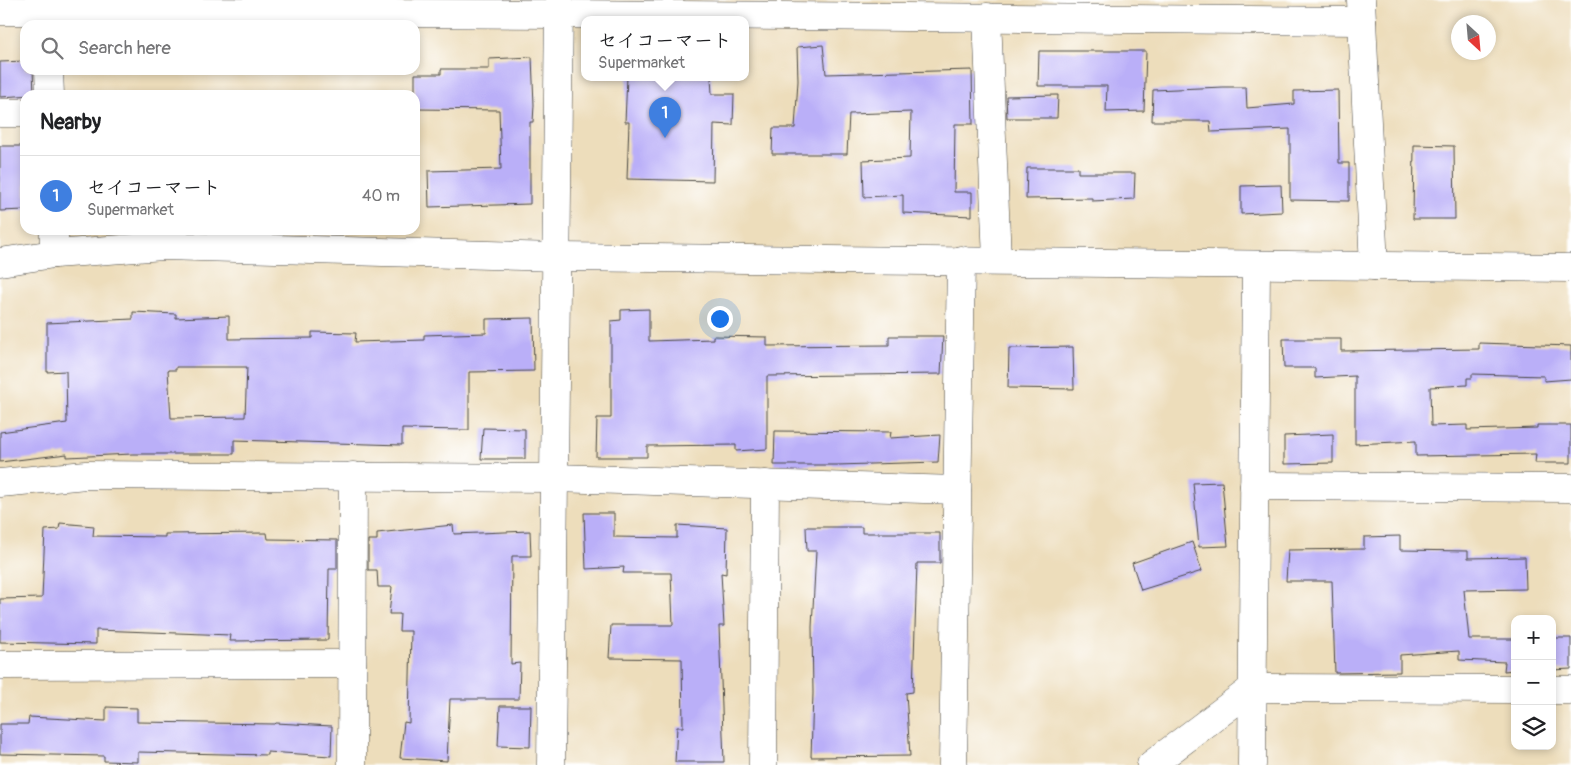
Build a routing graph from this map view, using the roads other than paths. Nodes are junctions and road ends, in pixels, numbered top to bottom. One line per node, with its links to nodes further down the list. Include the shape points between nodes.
1 (205, 6): 2 (street); 7 (street)
2 (364, 6): 3 (street)
3 (559, 7): 4 (street); 14 (street)
4 (903, 8): 8 (street)
5 (1362, 10): 8 (street); 19 (street)
6 (0, 11): 7 (street)
7 (48, 12)
8 (988, 17): 16 (street)
9 (50, 75): 10 (street)
10 (50, 90)
11 (20, 113): 12 (street)
12 (0, 114)
13 (54, 242): 14 (street); 17 (street)
14 (558, 256): 15 (street); 22 (street)
15 (961, 260): 16 (street); 27 (street)
16 (997, 260): 18 (street)
17 (0, 262)
18 (1256, 265): 19 (street); 25 (street)
19 (1374, 266): 20 (street)
20 (1571, 268)
21 (353, 476): 22 (street); 23 (street, via 86,475); 28 (street)
22 (554, 478): 24 (street); 35 (street)
23 (0, 484)
24 (765, 484): 27 (street); 36 (street)
25 (1254, 486): 26 (street); 30 (street)
26 (1571, 488)
27 (957, 490): 37 (street)
28 (352, 664): 29 (street); 34 (street)
29 (0, 665)
30 (1253, 688): 31 (street); 38 (street); 39 (street)
31 (1511, 689)
32 (1556, 690): 33 (street)
33 (1571, 690)
34 (352, 765)
35 (551, 765)
36 (763, 765)
37 (952, 765)
38 (1151, 765)
39 (1252, 765)

